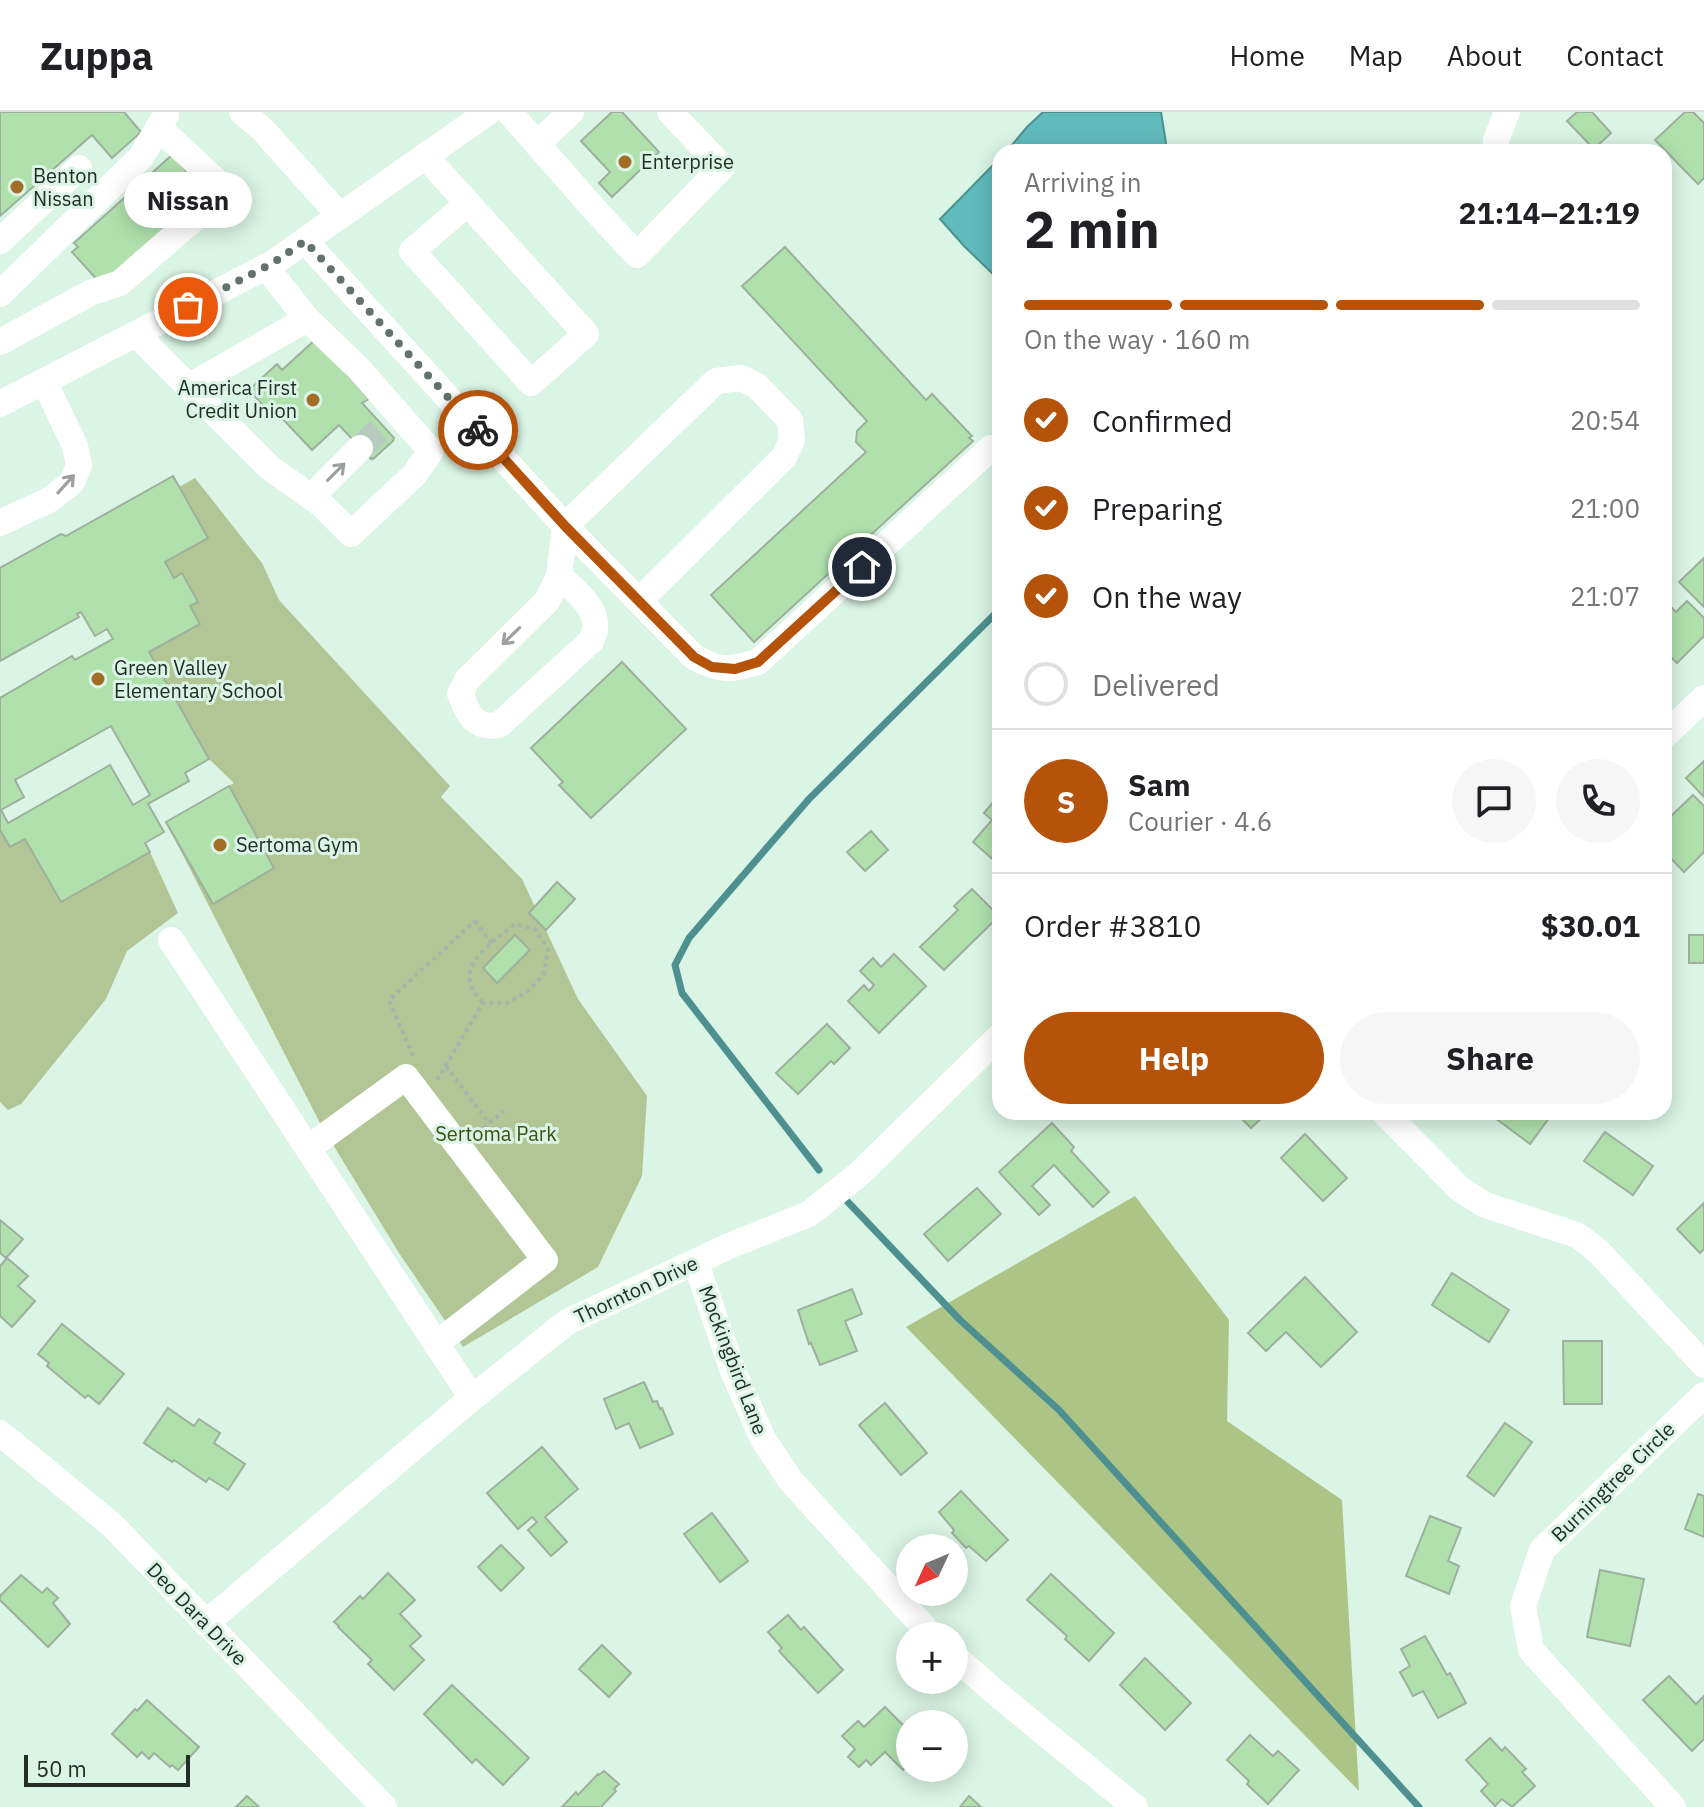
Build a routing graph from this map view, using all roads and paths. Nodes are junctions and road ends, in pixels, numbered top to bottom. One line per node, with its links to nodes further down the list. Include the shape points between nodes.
1 (242, 112): 13 (street)
2 (488, 112): 10 (street)
3 (509, 112): 8 (street)
4 (571, 112): 8 (street)
5 (670, 112): 8 (street, via 722,167 637,255)
6 (1507, 112): 9 (street)
7 (163, 120): 17 (street, via 141,157); 20 (street, via 216,181 220,196 120,283 90,293)
8 (537, 144)
9 (1496, 144)
10 (425, 156): 12 (street); 13 (street)
11 (79, 168): 14 (street)
12 (468, 203): 12 (street, via 586,334 531,383 412,251)
13 (340, 216): 15 (street)
14 (0, 241)
15 (305, 241): 16 (street); 28 (street)
16 (266, 267): 18 (street); 19 (street)
17 (0, 294)
18 (307, 319): 22 (street); 26 (street, via 358,368 391,420 431,451 414,475 351,534)
19 (136, 334): 21 (street); 22 (street)
20 (0, 342)
21 (44, 381): 23 (street); 27 (street, one-way to 21, via 51,499 72,482 79,465)
22 (188, 387): 26 (street, via 270,468)
23 (0, 404)
24 (360, 448): 26 (street, one-way to 24)
25 (991, 448): 30 (street, via 758,662 735,669 712,667 694,657)
26 (311, 497)
27 (0, 523)
28 (565, 526): 29 (street); 30 (street); 30 (street, via 716,381 741,378 757,386 790,420 792,440 784,457)
29 (559, 576): 29 (street, one-way to 29, via 547,601 467,680 460,694 467,712 481,725 499,725 591,641 593,613)
30 (639, 601)
31 (1704, 698): 32 (street)
32 (1672, 728)
33 (171, 940): 43 (street)
34 (492, 944): 35 (path, via 476,957 471,974 471,987); 35 (path, via 515,924 535,929 548,949 544,974 527,992 507,1003); 38 (path, via 474,920 389,1000 413,1057)
35 (483, 1003): 37 (path)
36 (992, 1044): 44 (street, Thornton Drive, via 858,1175 809,1214)
37 (446, 1066): 38 (path, via 439,1079); 41 (path)
38 (413, 1086): 42 (street); 43 (street)
39 (504, 1111): 41 (path)
40 (1392, 1120): 46 (street, via 1460,1189 1485,1205 1577,1235 1598,1251)
41 (489, 1123): 42 (path)
42 (460, 1147): 45 (street, via 545,1260)
43 (308, 1148): 45 (street)
44 (696, 1263): 48 (street, Thornton Drive, via 567,1322); 50 (street, Mockingbird Lane, via 763,1439 791,1481)
45 (436, 1344): 48 (street)
46 (1704, 1365)
47 (1704, 1395): 55 (street, Burningtree Circle, via 1542,1550 1523,1606 1531,1650)
48 (472, 1398): 51 (street, Thornton Drive)
49 (0, 1433): 51 (street, Deo Dara Drive, via 112,1525)
50 (919, 1622)
51 (206, 1623): 53 (street, Deo Dara Drive)
52 (968, 1668): 54 (street)
53 (384, 1807)
54 (1135, 1807)
55 (1673, 1807)

